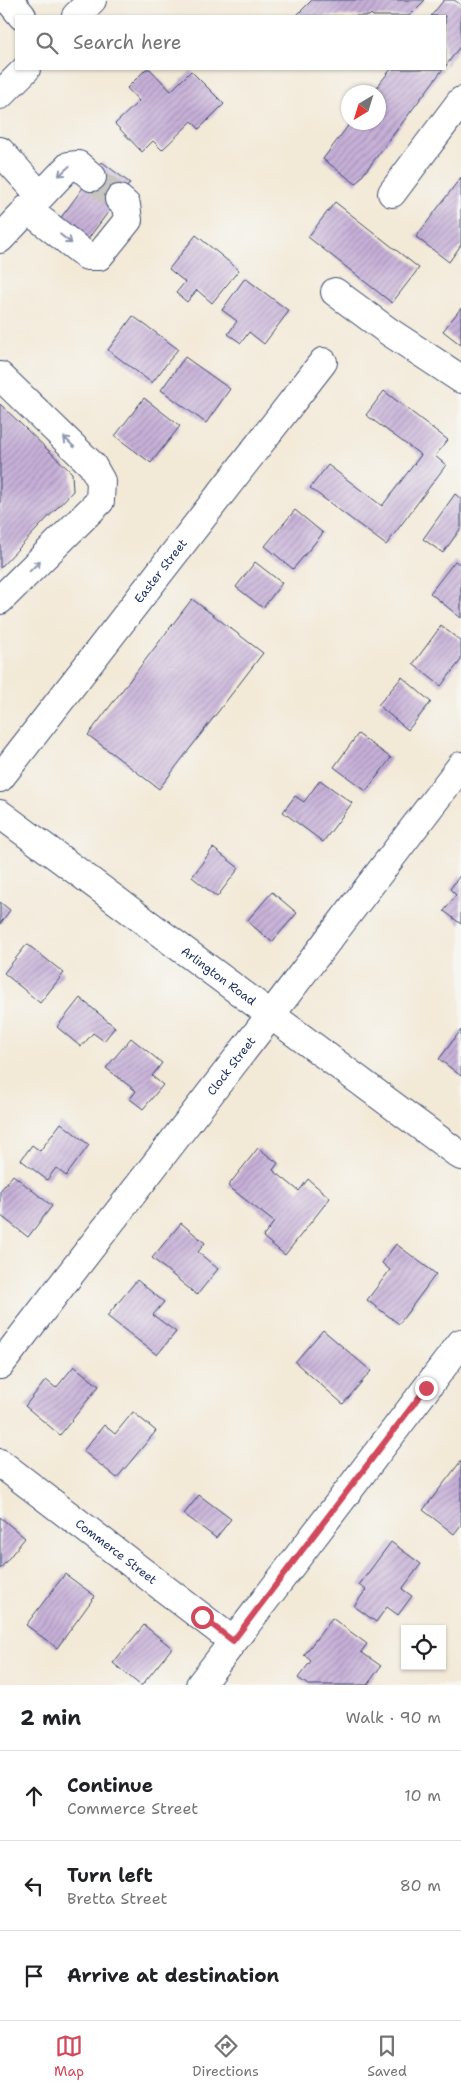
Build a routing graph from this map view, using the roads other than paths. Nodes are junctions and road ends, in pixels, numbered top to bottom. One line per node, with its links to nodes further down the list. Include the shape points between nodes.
1 (9, 0): 3 (street)
2 (92, 0): 4 (street)
3 (21, 15)
4 (77, 15)
5 (25, 70): 6 (street)
6 (1, 93)
7 (461, 101): 10 (street)
8 (0, 151): 12 (street)
9 (92, 177): 12 (street, one-way to 12, via 78,165 69,166)
10 (392, 193)
11 (119, 199): 12 (street, one-way to 11, via 87,256 100,256 128,220 126,204)
12 (34, 202): 13 (street)
13 (0, 238)
14 (335, 292): 17 (street)
15 (322, 362): 20 (street, Easter Street)
16 (0, 376): 18 (street, one-way to 16, via 100,502 101,481 92,465)
17 (461, 379)
18 (0, 600)
19 (461, 766): 22 (street, Clock Street)
20 (0, 778)
21 (0, 814): 22 (street, Arlington Road)
22 (270, 1016): 23 (street, Arlington Road); 25 (street, Clock Street)
23 (461, 1156)
24 (461, 1343): 27 (street)
25 (0, 1365)
26 (0, 1463): 27 (street, Commerce Street)
27 (233, 1641): 28 (street)
28 (200, 1685)

